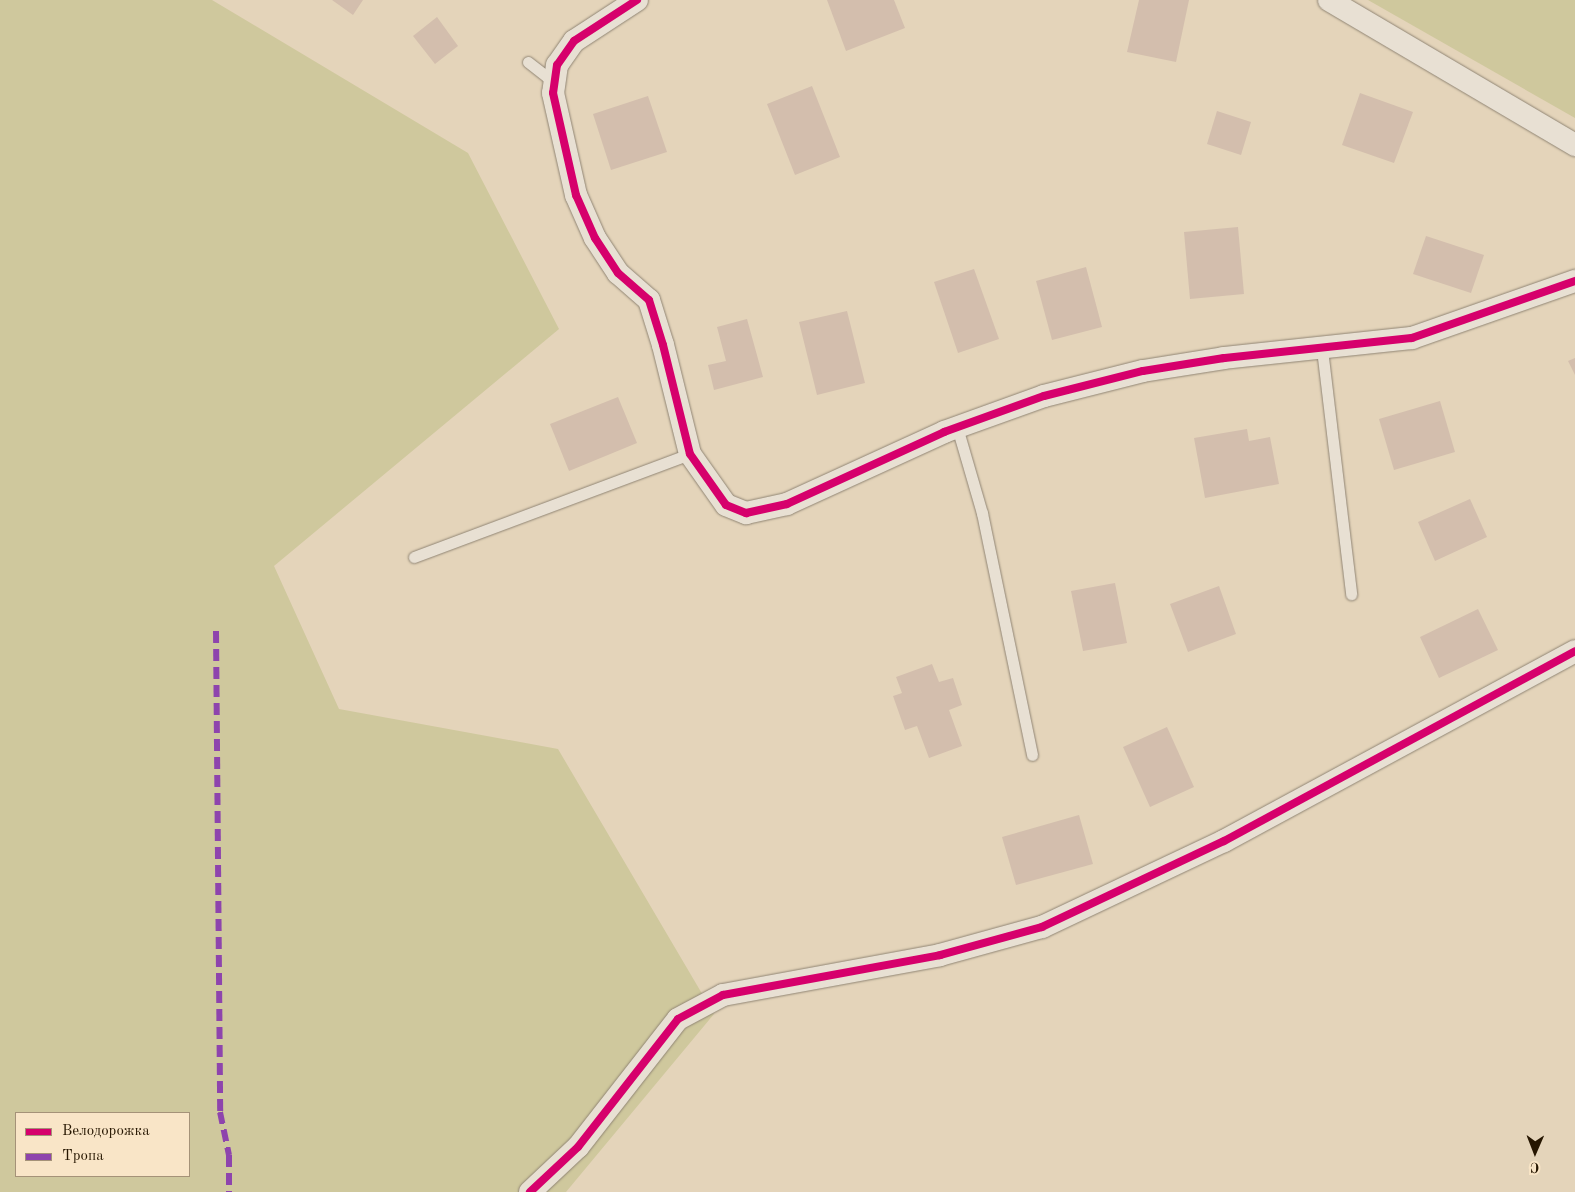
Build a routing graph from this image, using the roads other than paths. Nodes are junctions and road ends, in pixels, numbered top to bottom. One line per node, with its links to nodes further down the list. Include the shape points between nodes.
1 (637, 0): 4 (street, via 574,41 557,65)
2 (1329, 0): 5 (street)
3 (528, 62): 4 (lane)
4 (555, 83): 9 (street, via 553,93 576,195 595,238 618,273 649,300)
5 (1575, 145)
6 (1575, 281): 7 (street, via 1412,338)
7 (1322, 349): 8 (street, via 1224,358 1143,371 1044,396); 11 (lane)
8 (957, 427): 9 (street, via 787,504 746,513 726,505); 13 (lane, via 982,513)
9 (690, 454): 10 (lane)
10 (414, 557)
11 (1351, 594)
12 (1575, 651): 14 (street, via 1224,841 1042,927 940,956 723,995 678,1019 578,1147)
13 (1032, 755)
14 (530, 1192)

